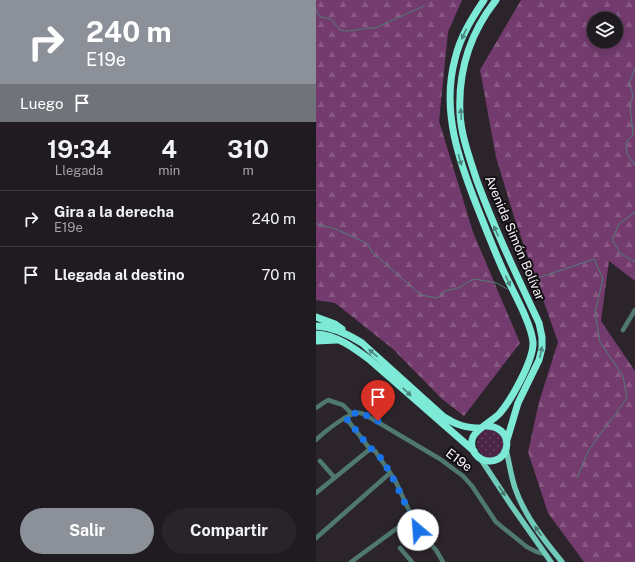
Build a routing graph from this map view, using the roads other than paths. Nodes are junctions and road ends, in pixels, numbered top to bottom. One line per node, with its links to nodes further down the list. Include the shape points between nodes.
1 (484, 0): 15 (highway, Avenida Simón Bolívar, one-way to 15, via 469,24 455,59 450,83 452,127 467,181 494,250 529,325 533,343 528,365 520,380 500,413)
2 (496, 0): 17 (highway, Avenida Simón Bolívar, one-way to 2, via 518,403 539,360 542,337 539,323 491,219 470,159 460,114 464,63 471,41 487,10)
3 (635, 310): 6 (street)
4 (316, 317): 8 (highway, via 335,324)
5 (316, 326): 8 (highway)
6 (623, 330)
7 (316, 334): 9 (highway)
8 (348, 335): 15 (highway, one-way to 8, via 461,426 448,420 362,344)
9 (339, 340): 10 (highway); 12 (highway, one-way to 12, via 370,360)
10 (316, 341)
11 (316, 408): 13 (street, via 328,400 343,405)
12 (424, 409): 20 (highway); 22 (highway, via 476,461)
13 (352, 414): 14 (street); 29 (street, E19e, via 359,412 378,421 463,476 496,522)
14 (346, 418): 16 (street); 18 (street)
15 (483, 427): 17 (highway, via 492,426 499,429); 20 (highway, via 472,441)
16 (316, 440)
17 (507, 440): 19 (highway)
18 (370, 448): 23 (street, via 375,451); 24 (street)
19 (506, 449): 22 (highway, via 496,460); 36 (main road, one-way to 19, via 520,501)
20 (474, 451): 22 (highway)
21 (320, 461): 24 (street)
22 (482, 462): 28 (main road, one-way to 28)
23 (390, 473): 26 (street); 27 (street)
24 (334, 477): 25 (street)
25 (316, 493)
26 (411, 518): 32 (street); 34 (street)
27 (316, 538)
28 (536, 540): 29 (street); 31 (main road)
29 (528, 547): 31 (street, E19e)
30 (400, 548): 33 (street)
31 (545, 554): 35 (main road)
32 (351, 562)
33 (412, 562)
34 (444, 562)
35 (551, 562)
36 (562, 562)

